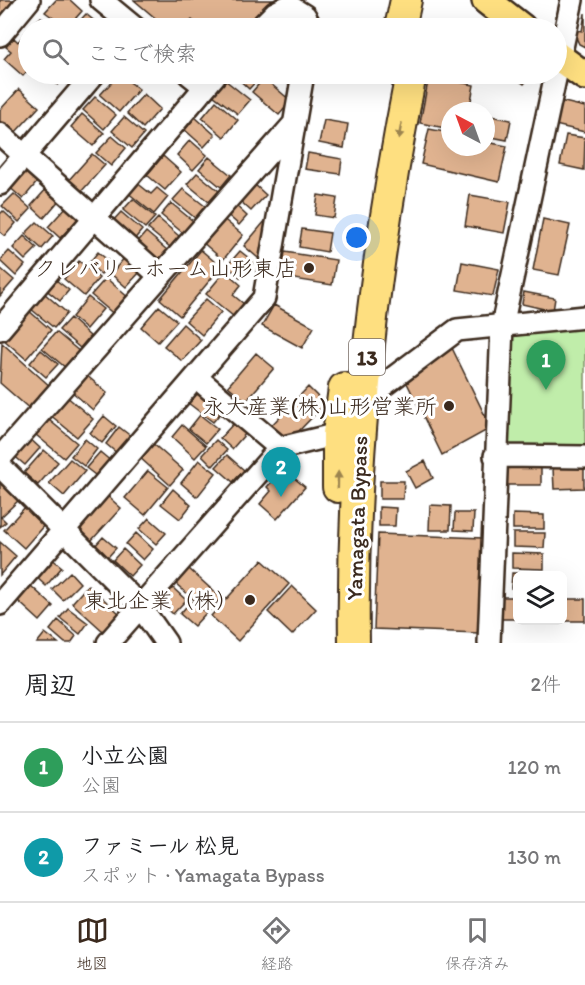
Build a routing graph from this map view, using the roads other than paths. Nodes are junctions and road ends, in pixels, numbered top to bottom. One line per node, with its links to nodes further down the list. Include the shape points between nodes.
1 (29, 0): 14 (street)
2 (101, 0): 7 (street)
3 (406, 0): 10 (highway)
4 (426, 0): 11 (highway)
5 (486, 0): 12 (main road)
6 (572, 0): 13 (street)
7 (122, 18)
8 (270, 18): 9 (street, via 289,6)
9 (306, 18)
10 (402, 18)
11 (422, 18)
12 (509, 18)
13 (567, 22)
14 (0, 35)
15 (567, 69): 16 (main road)
16 (585, 76)
17 (86, 84): 25 (street)
18 (198, 84): 27 (street)
19 (301, 84): 23 (street)
20 (389, 84): 34 (highway, Yamagata Bypass / 13, via 370,174)
21 (409, 84): 33 (highway, Yamagata Bypass / 13, one-way to 33, via 390,184)
22 (553, 84): 30 (street)
23 (294, 124): 28 (street); 32 (street, via 264,298)
24 (0, 134): 25 (street)
25 (24, 157): 26 (street); 27 (street)
26 (0, 184)
27 (95, 219): 28 (street); 31 (street)
28 (160, 276): 38 (street)
29 (585, 316): 30 (street)
30 (502, 326): 33 (street, via 457,330); 36 (street)
31 (0, 329)
32 (196, 378): 35 (street); 40 (street)
33 (361, 402): 46 (highway, Yamagata Bypass / 13)
34 (338, 434): 35 (street); 45 (highway, Yamagata Bypass / 13, one-way to 34)
35 (280, 448): 42 (street)
36 (495, 456): 37 (street); 47 (street)
37 (585, 457)
38 (0, 458)
39 (0, 466): 40 (street)
40 (65, 529): 41 (street); 42 (street)
41 (3, 593)
42 (140, 606): 43 (street); 44 (street)
43 (108, 643)
44 (166, 643)
45 (337, 643)
46 (354, 643)
47 (489, 643)

